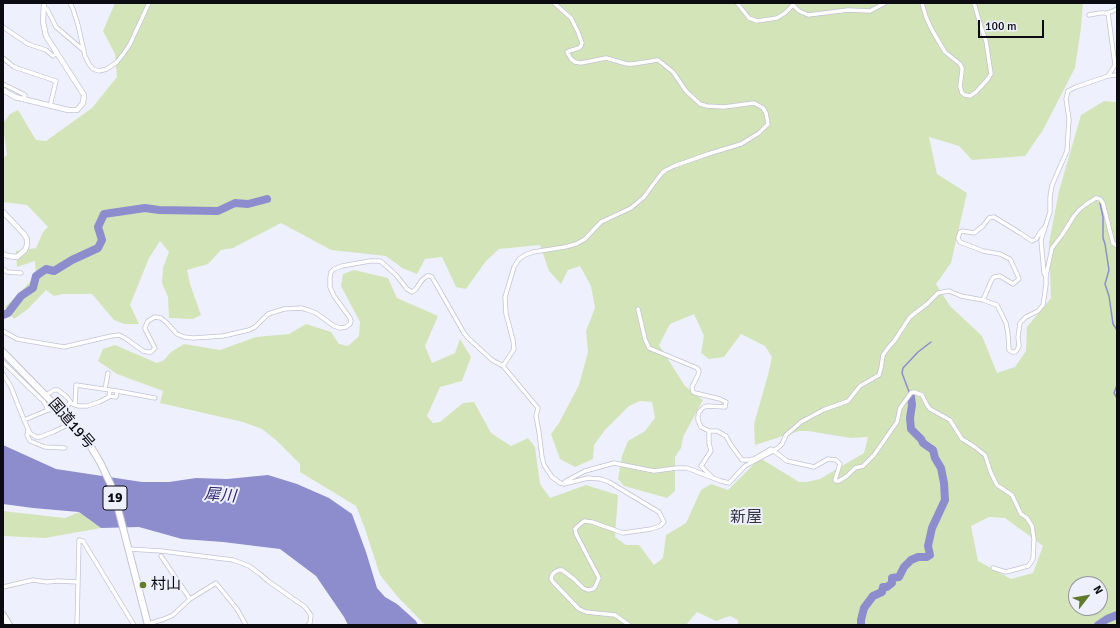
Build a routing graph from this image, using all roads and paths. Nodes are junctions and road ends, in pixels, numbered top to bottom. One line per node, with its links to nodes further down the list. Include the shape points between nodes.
1 (76, 3): 8 (street)
2 (149, 3): 14 (street, via 130,44 117,62 107,69 93,69)
3 (554, 3): 35 (street, via 571,18 582,43 579,48 567,52 575,62 606,58 633,64 658,60 673,72 686,91 700,104 724,107 754,103 763,108 768,124 741,144 666,170 644,197 631,208 601,222 585,239 576,244 533,252 519,259 514,267 506,297 506,314 514,349)
4 (737, 3): 5 (street, via 749,18 757,21 777,18 793,5 808,15 860,9 870,11)
5 (885, 3)
6 (922, 3): 7 (street, via 932,30 945,52 960,64 962,93 970,96 991,74 986,41)
7 (974, 3)
8 (70, 4): 14 (street)
9 (44, 6): 14 (street, via 56,27); 15 (street, via 43,22 46,36)
10 (1117, 9): 11 (street)
11 (1108, 13): 12 (street); 18 (street, via 1115,65)
12 (1089, 15)
13 (3, 27): 15 (street, via 28,44 46,50 53,56)
14 (83, 50)
15 (57, 52): 22 (street, via 84,99 77,110)
16 (3, 58): 22 (street, via 14,67 56,81)
17 (1117, 75): 18 (street)
18 (1108, 76): 24 (street, via 1068,91 1067,151 1052,186 1050,212)
19 (3, 84): 21 (street, via 25,95)
20 (3, 90): 21 (street)
21 (24, 99): 22 (street)
22 (50, 106)
23 (3, 212): 26 (street, via 24,234 27,245 17,257)
24 (1045, 227): 29 (street, via 1042,240); 30 (street, via 1032,242 994,217 989,218 974,233 960,232 960,242 1010,259 1018,276 1012,284 1000,276 994,277)
25 (1117, 246): 29 (street, via 1113,243 1103,203 1096,198 1074,216 1052,248)
26 (3, 254)
27 (3, 269): 28 (street, via 7,272)
28 (21, 273)
29 (1046, 276): 30 (street, via 1043,305 1020,323 1019,346 1015,352 1009,350 1006,323 997,305)
30 (983, 300): 51 (street, via 949,291 938,293 910,317 883,355 879,375 860,386 848,401 801,422)
31 (638, 309): 49 (street, via 649,348 697,368 699,371 692,386 693,392 726,402 725,407 707,406 699,412 700,427)
32 (3, 331): 35 (street, via 17,339 64,347 119,336 143,351 151,352 155,348 145,327 148,321 155,317 166,322 177,334 193,338 223,336 249,330 268,314 284,309 308,310 334,326 346,327 351,321 330,287 332,272 338,267 380,261 412,292 427,276 432,277 464,333 492,360)
33 (3, 352): 40 (main road, 国道19号 / 19)
34 (3, 362): 45 (street, via 44,402)
35 (503, 366): 53 (street, via 538,408 536,416 544,465 552,477)
36 (108, 373): 38 (street)
37 (3, 374): 46 (street, via 12,387)
38 (107, 390): 39 (street); 41 (street); 44 (street, via 76,385)
39 (117, 391): 41 (street, via 116,397); 42 (street)
40 (46, 395): 43 (street, via 58,390 67,397); 47 (main road, 国道19号 / 19, bridge)
41 (109, 396): 44 (street, via 88,406)
42 (155, 398)
43 (70, 404): 44 (street); 45 (street)
44 (75, 405)
45 (48, 410): 46 (street)
46 (24, 420): 48 (street)
47 (72, 423): 48 (street, via 40,437 30,434); 54 (main road, 国道19号 / 19, via 85,437 105,471 114,493)
48 (28, 430): 50 (street, via 30,440 45,447)
49 (709, 430): 51 (street, via 726,436 742,460 754,459 771,449); 52 (street, via 711,451 701,466)
50 (65, 448)
51 (773, 451): 52 (street, via 745,466 729,483); 56 (street, via 787,461 810,466 828,459 836,460 840,464 835,480 839,481 855,468 863,466 874,455 897,422 900,408 911,393 922,395 930,409 950,420 962,439 985,455 998,485 1012,495 1021,514 1032,526 1033,559 1030,564 1006,572)
52 (713, 478): 53 (street, via 687,468 654,472 614,463 585,471)
53 (564, 484): 67 (street, via 588,478 609,482 659,512 664,522 656,528 623,533 584,521 575,529 599,578 596,587 591,590 583,588 562,570 552,575 553,582 579,609 615,615)
54 (128, 547): 61 (main road, 国道19号 / 19); 66 (street, via 232,560 249,566 305,607 311,615)
55 (161, 556): 59 (street)
56 (993, 568)
57 (78, 582): 58 (street, via 33,580); 63 (street); 64 (street, via 79,540 83,541)
58 (3, 587)
59 (190, 599): 61 (street, via 174,615); 65 (street, via 216,583)
60 (3, 615): 62 (main road)
61 (148, 624)
62 (9, 625)
63 (77, 625)
64 (134, 625)
65 (246, 625)
66 (308, 625)
67 (629, 625)

